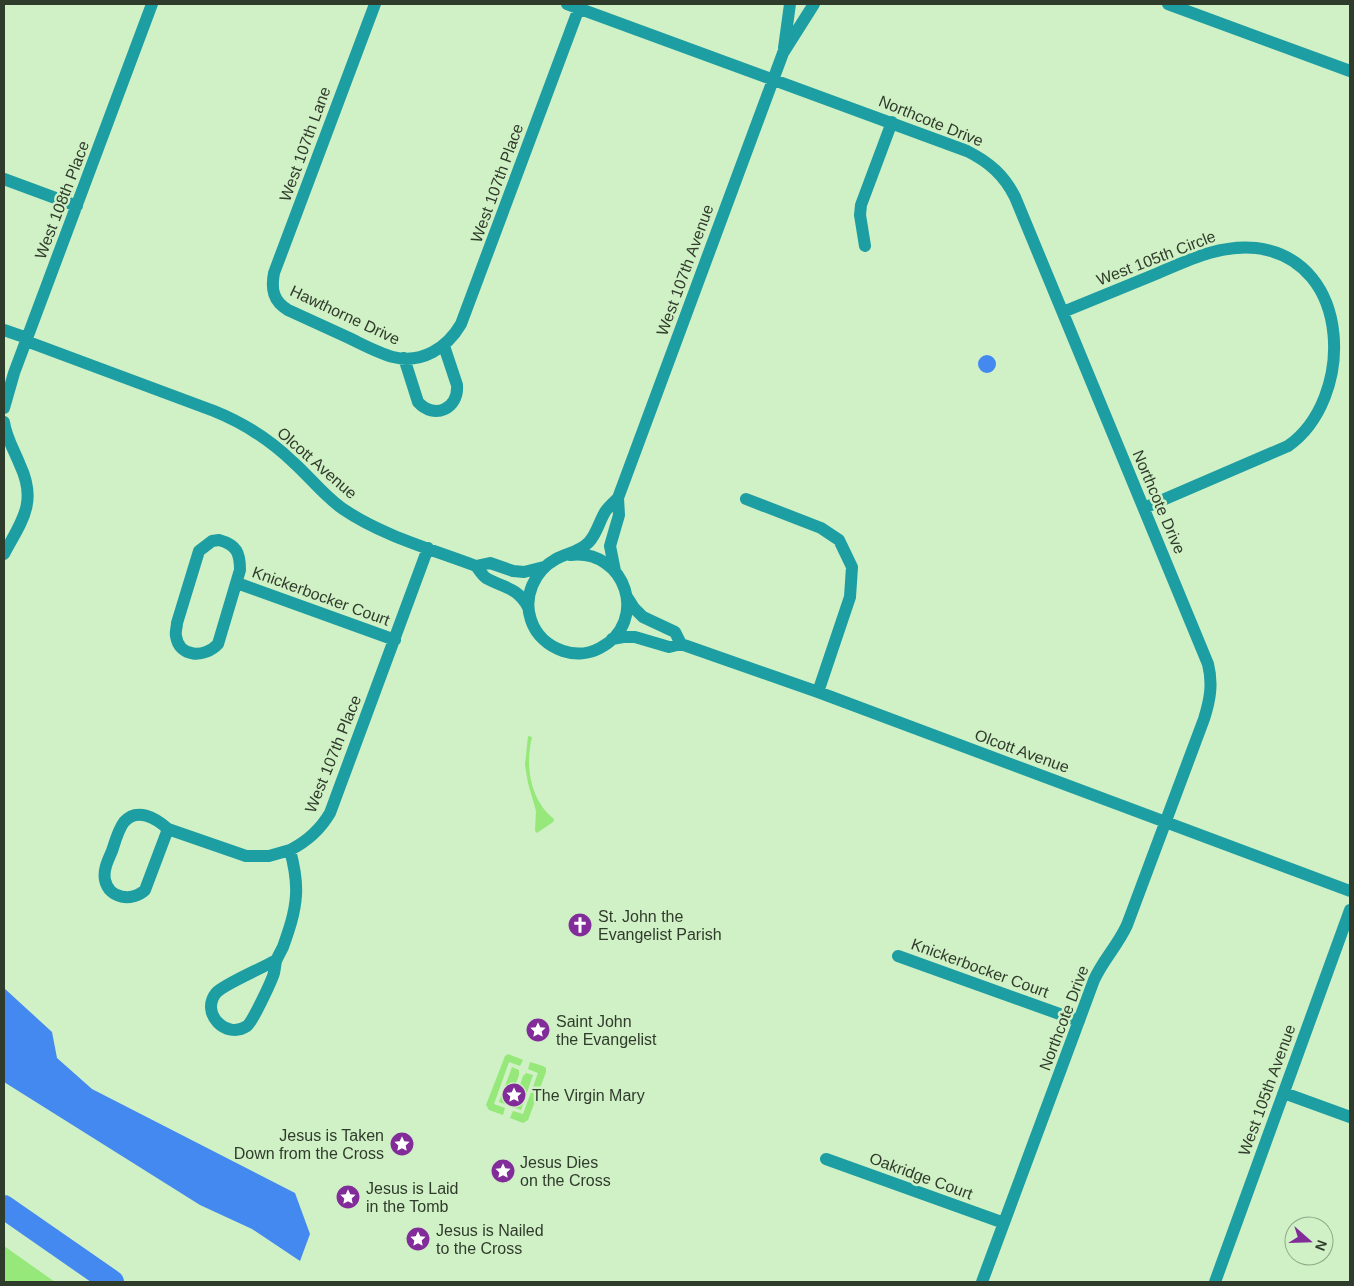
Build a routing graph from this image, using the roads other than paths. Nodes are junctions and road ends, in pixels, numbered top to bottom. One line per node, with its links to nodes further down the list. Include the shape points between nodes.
1 (152, 4): 12 (street, West 108th Place)
2 (375, 4): 14 (street, West 107th Lane, via 274,273)
3 (790, 4): 7 (street, West 107th Avenue)
4 (814, 4): 7 (street, West 107th Avenue)
5 (1168, 4): 8 (street)
6 (573, 6): 9 (street, Northcote Drive); 19 (street, West 107th Place, via 461,324)
7 (783, 53): 9 (street, West 107th Avenue)
8 (1349, 67)
9 (773, 79): 10 (street, Northcote Drive); 26 (street, West 107th Avenue)
10 (892, 122): 13 (street, via 861,205); 15 (street, Northcote Drive, via 967,150 998,171 1015,197)
11 (4, 179): 12 (street)
12 (77, 206): 18 (street, West 108th Place)
13 (865, 246)
14 (274, 298): 21 (street, Hawthorne Drive, via 288,310 385,354)
15 (1063, 312): 16 (street, West 105th Circle, via 1210,252 1243,247 1280,254 1310,271 1326,287); 28 (street, Northcote Drive)
16 (1343, 320)
17 (4, 330): 18 (street, Olcott Avenue)
18 (26, 340): 23 (street, West 108th Place); 29 (street, Olcott Avenue, via 234,420 274,445 342,508 378,529)
19 (444, 346): 20 (street, West 107th Place); 21 (street, Hawthorne Drive, via 458,391 454,402 446,409 430,410 418,402)
20 (427, 355): 21 (street, Hawthorne Drive)
21 (404, 358)
22 (1337, 398): 28 (street, via 1322,422 1296,442)
23 (4, 408)
24 (4, 422): 25 (street)
25 (6, 438): 30 (street, via 22,467 28,506)
26 (618, 498): 31 (street, West 107th Avenue, via 605,510 589,542); 34 (street, West 107th Avenue, via 619,515 610,546)
27 (746, 499): 41 (street, via 821,528 839,540 852,567 850,597)
28 (1144, 508): 42 (street, Northcote Drive, via 1205,654 1212,685 1204,719)
29 (428, 548): 32 (street, Olcott Avenue); 39 (street, West 107th Place)
30 (4, 554)
31 (570, 555): 33 (street, via 554,560); 34 (street, via 596,558)
32 (476, 566): 33 (street, Olcott Avenue, via 490,563 524,572); 37 (street, Olcott Avenue, via 485,577 516,592)
33 (544, 568): 37 (street, via 532,584)
34 (615, 571): 36 (street)
35 (237, 583): 35 (street, Knickerbocker Court, via 240,558 229,543 212,541 199,551 177,623 176,635 183,648 197,654 212,650 218,644); 39 (street, Knickerbocker Court)
36 (627, 597): 38 (street, via 623,623); 40 (street, Olcott Avenue, via 643,617 675,632)
37 (528, 607): 38 (street, via 536,630 546,642 560,650 583,653 596,650)
38 (612, 639): 40 (street, Olcott Avenue, via 635,637 669,647)
39 (395, 640): 44 (street, West 107th Place, via 330,813 314,835)
40 (681, 644): 41 (street, Olcott Avenue)
41 (818, 692): 42 (street, Olcott Avenue)
42 (1166, 822): 45 (street, Olcott Avenue); 49 (street, Northcote Drive, via 1128,925 1098,971)
43 (168, 829): 43 (street, via 158,820 141,814 123,824 106,868 105,881 111,891 128,898 145,890); 44 (street, via 246,856 269,856)
44 (290, 850): 48 (street, via 296,882 295,908)
45 (1350, 892)
46 (1350, 910): 50 (street, West 105th Avenue)
47 (898, 956): 49 (street, Knickerbocker Court)
48 (276, 960): 48 (street, via 220,989 213,998 211,1011 224,1028 234,1030 248,1025 273,976)
49 (1079, 1021): 53 (street, Northcote Drive)
50 (1284, 1093): 51 (street); 55 (street, West 105th Avenue)
51 (1350, 1117)
52 (826, 1158): 53 (street, Oakridge Court)
53 (1004, 1224): 54 (street, Northcote Drive)
54 (982, 1282)
55 (1215, 1282)

